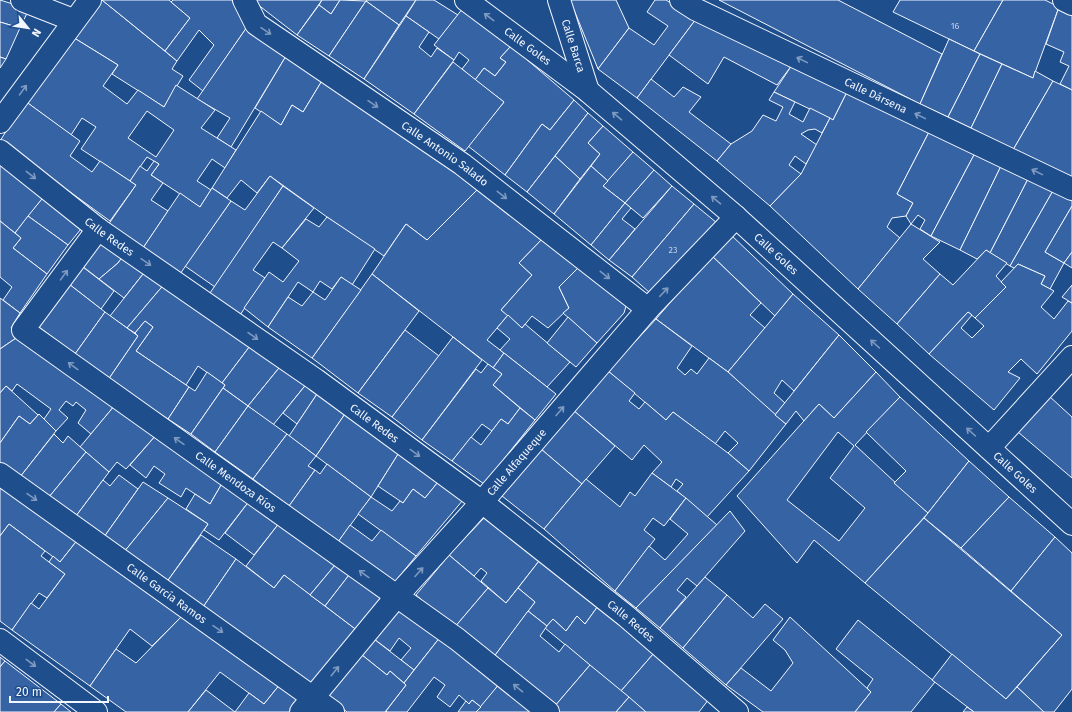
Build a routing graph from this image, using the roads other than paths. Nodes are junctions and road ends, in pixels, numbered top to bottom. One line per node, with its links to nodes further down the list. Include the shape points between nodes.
1 (22, 0): 9 (street)
2 (90, 0): 9 (street)
3 (244, 0): 16 (street, Calle Antonio Salado, one-way to 16, via 256,24 462,164)
4 (466, 0): 10 (street, Calle Goles, one-way to 4)
5 (559, 0): 10 (street, Calle Barca)
6 (681, 0): 13 (street, Calle Dársena, one-way to 6, via 695,9)
7 (1064, 0): 8 (street)
8 (1072, 4)
9 (73, 20): 11 (street, one-way to 9)
10 (588, 91): 14 (street, Calle Goles, one-way to 10)
11 (0, 122)
12 (0, 151): 15 (street, Calle Redes, one-way to 15)
13 (1072, 189)
14 (736, 217): 16 (street, Calle Alfaqueque, one-way to 14); 18 (street, Calle Goles, one-way to 14)
15 (98, 228): 20 (street, Calle Redes, one-way to 20, via 316,380); 22 (street, Calle Mendoza Ríos, one-way to 15, via 23,330)
16 (648, 309): 20 (street, Calle Alfaqueque, one-way to 16)
17 (1068, 362): 18 (street)
18 (989, 448): 21 (street, Calle Goles)
19 (0, 474): 24 (street, Calle García Ramos, one-way to 24)
20 (482, 502): 22 (street, Calle Alfaqueque, one-way to 20); 28 (street, Calle Redes, via 626,616)
21 (1072, 524)
22 (396, 597): 24 (street, Calle Alfaqueque, one-way to 22); 27 (street, Calle Mendoza Ríos, one-way to 22, via 457,639)
23 (0, 640): 25 (street, one-way to 25)
24 (308, 705): 26 (street, Calle García Ramos)
25 (96, 712)
26 (333, 712)
27 (548, 712)
28 (737, 712)

